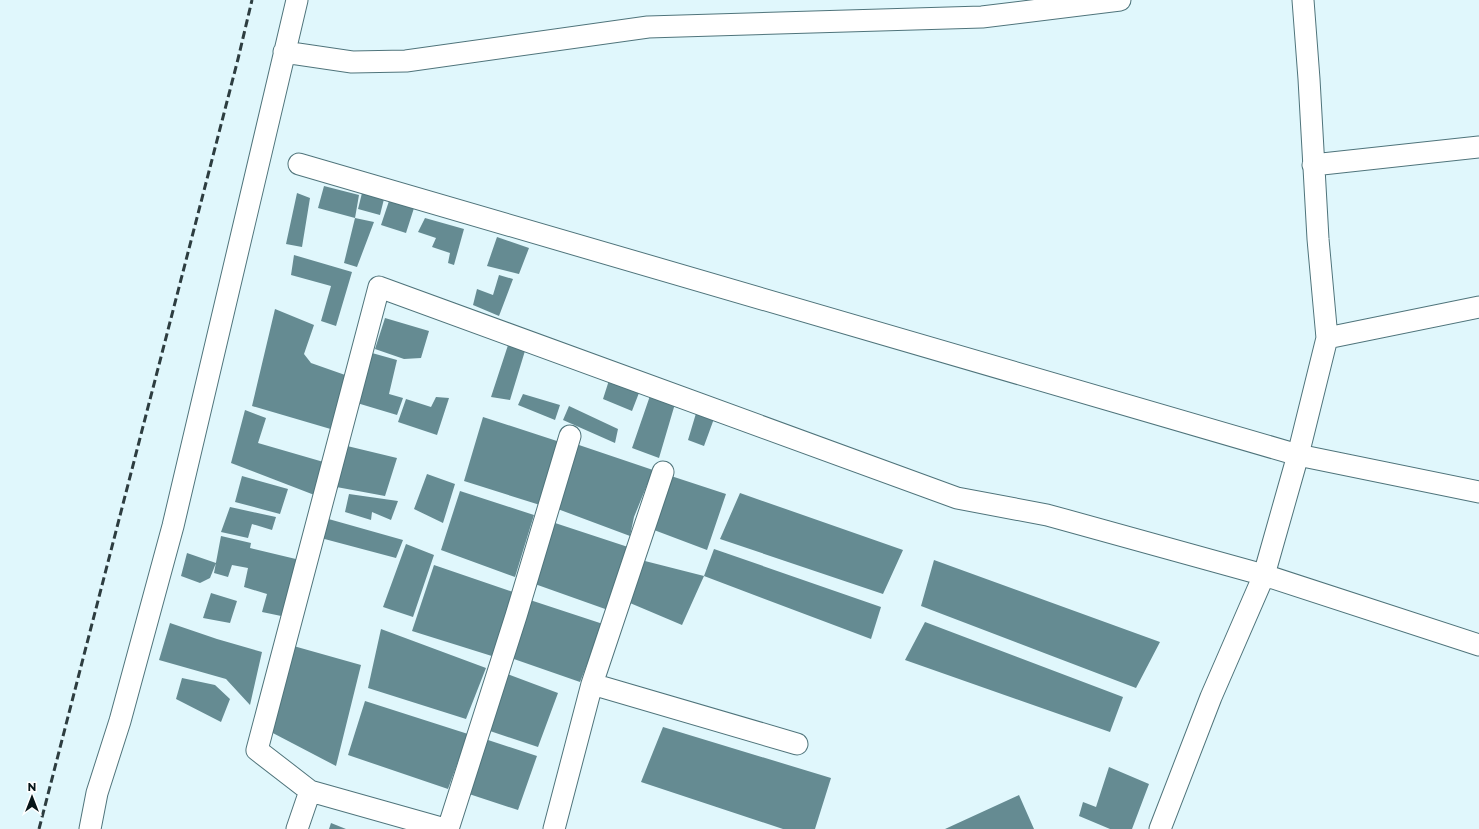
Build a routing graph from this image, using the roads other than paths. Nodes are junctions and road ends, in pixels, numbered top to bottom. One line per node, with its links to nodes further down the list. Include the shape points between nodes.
1 (297, 0): 4 (street)
2 (1120, 0): 4 (street, via 982,17 648,27 406,61 352,62)
3 (1303, 0): 7 (street)
4 (284, 52): 19 (street, via 173,526 120,721 97,793)
5 (1479, 148): 7 (street)
6 (299, 164): 11 (street)
7 (1313, 165): 9 (street)
8 (1479, 306): 9 (street)
9 (1327, 338): 11 (street)
10 (570, 436): 22 (street)
11 (1298, 455): 13 (street); 14 (street)
12 (663, 472): 16 (street)
13 (1479, 492)
14 (1264, 575): 15 (street); 18 (street, via 1047,515 957,498 379,287 257,750); 24 (street, via 1211,697)
15 (1479, 645)
16 (592, 684): 17 (street); 23 (street)
17 (798, 744)
18 (310, 791): 20 (street); 21 (street)
19 (90, 829)
20 (297, 829)
21 (445, 829)
22 (448, 829)
23 (554, 829)
24 (1160, 829)

